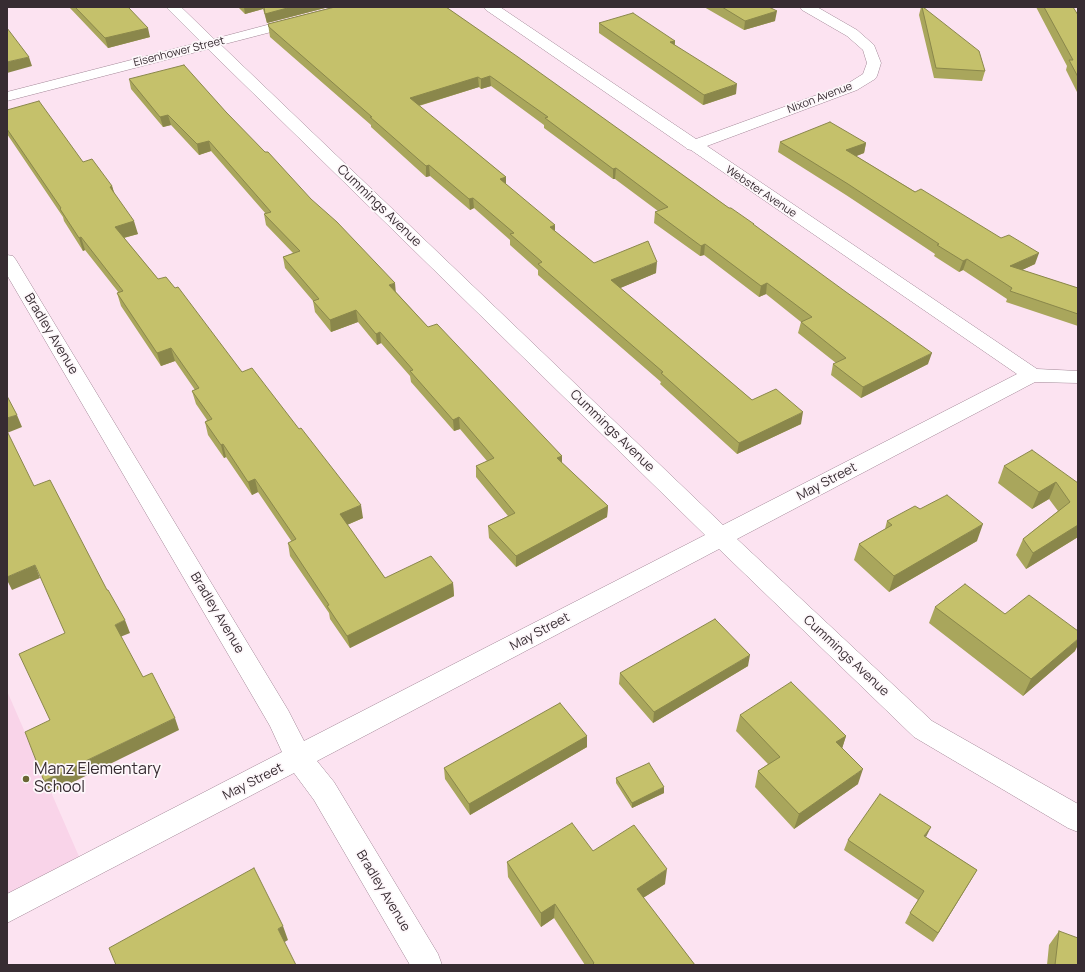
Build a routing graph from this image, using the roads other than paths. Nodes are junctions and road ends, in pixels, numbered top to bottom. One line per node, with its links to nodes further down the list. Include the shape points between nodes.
1 (174, 7): 5 (street, Cummings Avenue)
2 (351, 7): 5 (street, Eisenhower Street)
3 (491, 7): 7 (street, Webster Avenue)
4 (807, 7): 7 (street, Nixon Avenue, via 852,33 869,48 874,63 870,76 852,87)
5 (212, 44): 6 (street, Eisenhower Street); 11 (street, Cummings Avenue)
6 (7, 97)
7 (694, 146): 9 (street, Webster Avenue)
8 (7, 260): 12 (street, Bradley Avenue, via 279,718)
9 (1032, 375): 10 (street); 11 (street, May Street)
10 (1078, 377)
11 (721, 537): 12 (street, May Street); 13 (street, Cummings Avenue, via 923,729)
12 (299, 758): 14 (street, May Street); 15 (street, Bradley Avenue, via 324,791)
13 (1078, 819)
14 (7, 909)
15 (427, 965)

